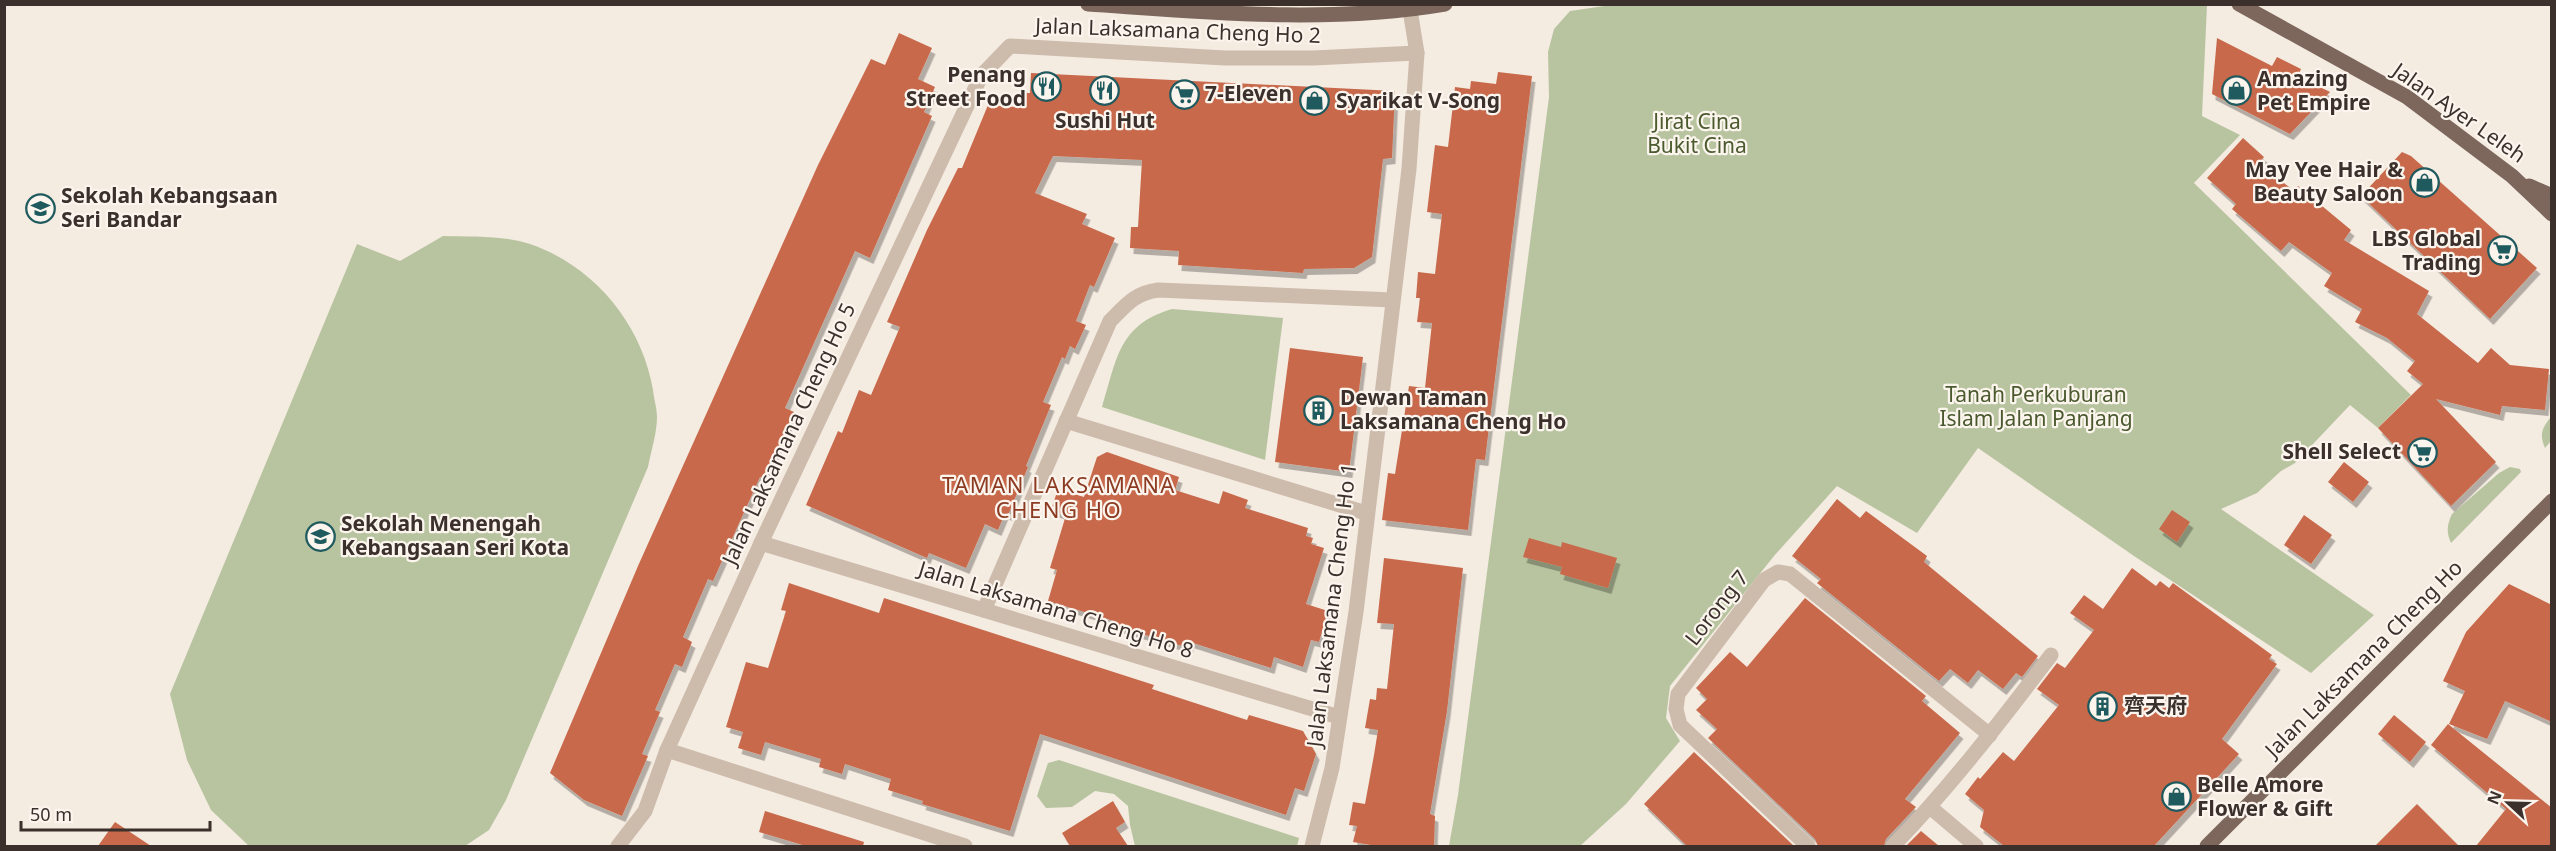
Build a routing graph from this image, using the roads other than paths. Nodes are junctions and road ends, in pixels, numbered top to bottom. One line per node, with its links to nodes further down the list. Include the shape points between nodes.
1 (1088, 4): 4 (main road, via 1288,16)
2 (1445, 4): 4 (main road)
3 (2239, 4): 7 (main road, Jalan Ayer Leleh, via 2407,97)
4 (1410, 10): 6 (street, Jalan Laksamana Cheng Ho 1)
5 (1010, 46): 6 (street, Jalan Laksamana Cheng Ho 2, via 1225,58); 14 (street, Jalan Laksamana Cheng Ho 5, via 981,76)
6 (1417, 53): 10 (street, Jalan Laksamana Cheng Ho 1)
7 (2521, 183): 8 (main road); 9 (main road, Jalan Ayer Leleh)
8 (2552, 196)
9 (2552, 214)
10 (1392, 300): 11 (street, via 1144,292 1110,321); 13 (street, Jalan Laksamana Cheng Ho 1)
11 (1066, 421): 13 (street); 15 (street)
12 (2552, 501): 27 (main road, Jalan Laksamana Cheng Ho)
13 (1366, 513): 17 (street, Jalan Laksamana Cheng Ho 1, via 1356,612)
14 (760, 543): 15 (street, Jalan Laksamana Cheng Ho 8); 19 (street, Jalan Laksamana Cheng Ho 5)
15 (984, 610): 17 (street, Jalan Laksamana Cheng Ho 8)
16 (2051, 656): 18 (street)
17 (1339, 717): 23 (street, Jalan Laksamana Cheng Ho 1, via 1332,768)
18 (1990, 735): 20 (street); 24 (street, Lorong 7, via 1790,574 1778,572 1764,580 1678,694 1676,708 1680,725)
19 (668, 750): 21 (street, Jalan Laksamana Cheng Ho 5, via 645,810); 22 (street)
20 (1930, 807): 25 (street); 26 (street)
21 (618, 846)
22 (966, 846)
23 (1312, 846)
24 (1808, 846)
25 (1893, 846)
26 (1976, 846)
27 (2207, 846)

